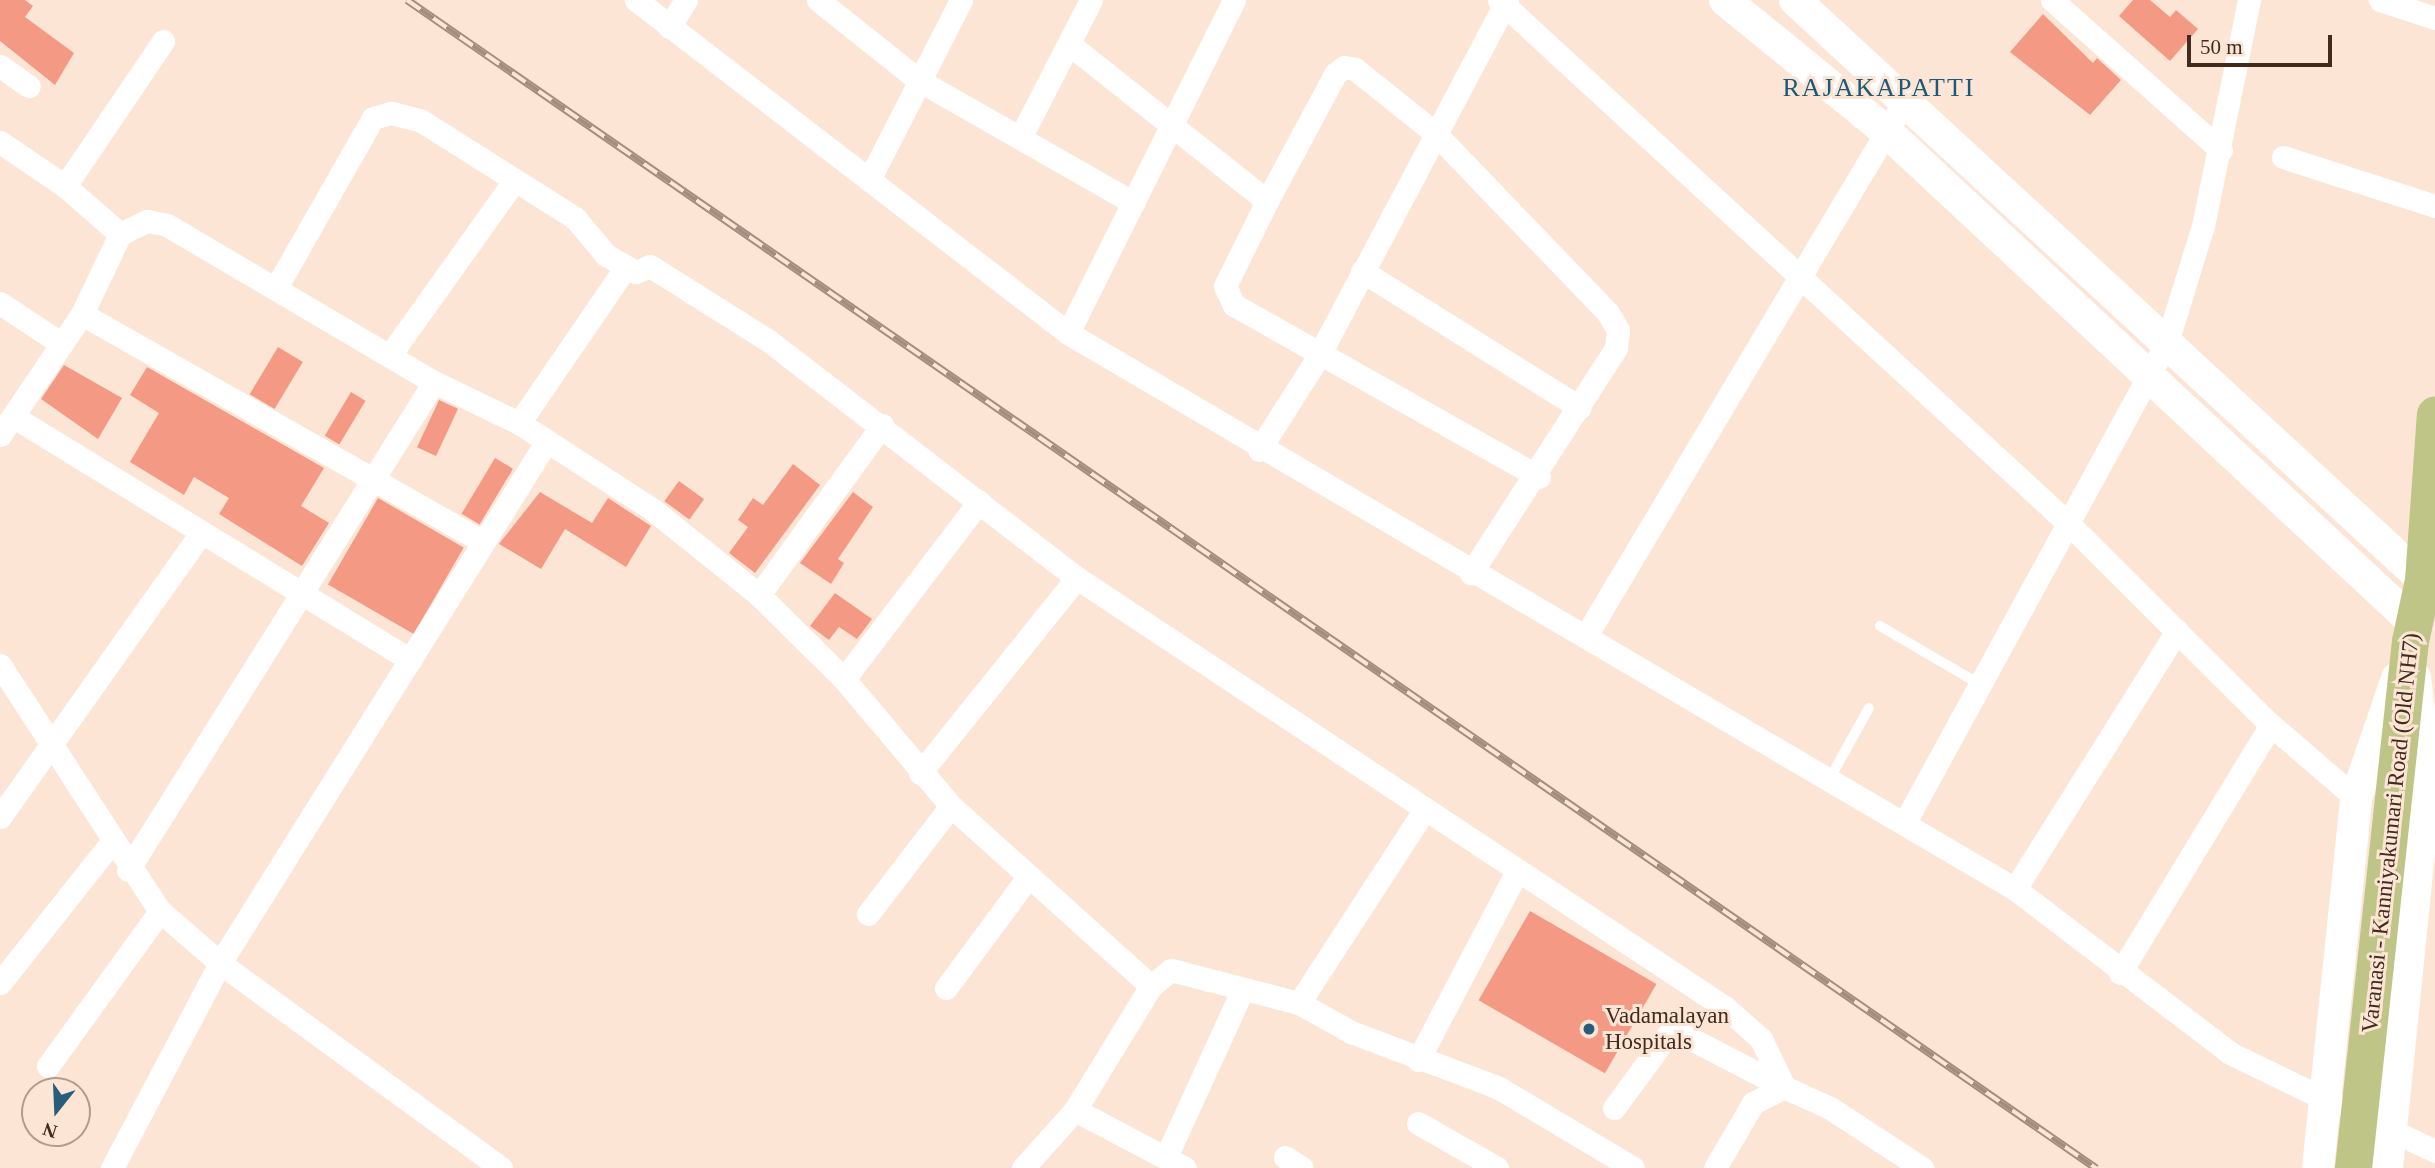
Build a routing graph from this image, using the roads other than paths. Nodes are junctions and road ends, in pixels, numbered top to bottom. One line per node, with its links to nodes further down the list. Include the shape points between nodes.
1 (636, 0): 14 (street)
2 (686, 0): 14 (street)
3 (818, 0): 18 (street)
4 (961, 0): 18 (street)
5 (1091, 0): 16 (street)
6 (1234, 0): 21 (street)
7 (1725, 0): 23 (main road)
8 (1795, 0): 20 (main road)
9 (2052, 0): 26 (street)
10 (2249, 0): 26 (street)
11 (2380, 0): 13 (street)
12 (1503, 2): 22 (street); 37 (street)
13 (2435, 18)
14 (669, 27): 28 (street)
15 (163, 41): 30 (street)
16 (1069, 44): 21 (street); 24 (street)
17 (0, 66): 19 (street)
18 (920, 81): 24 (street); 28 (street)
19 (29, 86)
20 (1902, 104): 23 (street); 42 (main road)
21 (1173, 126): 31 (street); 32 (street)
22 (1434, 132): 31 (street, via 1355,69 1343,67); 36 (street); 48 (street, via 1618,330 1616,348)
23 (1886, 132): 37 (street); 46 (main road)
24 (1020, 138): 32 (street)
25 (0, 142): 30 (street)
26 (2221, 150): 42 (street)
27 (2283, 157): 33 (street)
28 (869, 180): 41 (street)
29 (514, 181): 35 (street, via 575,218 606,255); 38 (street, via 419,120 391,113 373,118); 44 (street)
30 (65, 186): 34 (street)
31 (1267, 201): 45 (street, via 1225,296)
32 (1134, 202): 41 (street)
33 (2435, 206)
34 (120, 234): 38 (street, via 147,221 167,225); 40 (street)
35 (626, 267): 50 (street); 51 (street, via 636,272 650,266 769,341)
36 (1362, 271): 45 (street); 48 (street)
37 (1800, 283): 59 (street); 70 (street)
38 (276, 286): 44 (street)
39 (0, 303): 43 (street)
40 (82, 314): 43 (street); 55 (street)
41 (1068, 332): 54 (street)
42 (2167, 342): 46 (street); 64 (main road)
43 (62, 344): 52 (street)
44 (390, 355): 47 (street)
45 (1318, 357): 54 (street); 56 (street)
46 (2150, 374): 59 (street); 69 (main road)
47 (434, 382): 50 (street); 55 (street)
48 (1580, 408): 56 (street)
49 (2435, 414): 57 (main road, Varanasi - Kanniyakumari Road (Old NH7))
50 (519, 423): 53 (street)
51 (882, 425): 58 (street); 65 (street)
52 (7, 426): 60 (street)
53 (547, 441): 61 (street); 65 (street, via 652,509)
54 (1259, 450): 62 (street)
55 (373, 476): 61 (street); 66 (street)
56 (1539, 477): 62 (street)
57 (2431, 483): 64 (main road, Varanasi - Kanniyakumari Road (Old NH7))
58 (979, 502): 63 (street); 73 (street)
59 (2071, 526): 68 (street); 74 (street)
60 (201, 533): 66 (street); 77 (street)
61 (481, 541): 71 (street)
62 (1471, 573): 70 (street)
63 (1077, 578): 78 (street); 83 (street)
64 (2429, 583): 69 (main road, Varanasi - Kanniyakumari Road (Old NH7))
65 (760, 595): 73 (street)
66 (304, 597): 71 (street); 87 (street)
67 (1880, 626): 74 (lane)
68 (2177, 631): 76 (street); 90 (street)
69 (2412, 632): 79 (main road); 81 (main road); 118 (main road, Varanasi - Kanniyakumari Road (Old NH7))
70 (1587, 634): 80 (street)
71 (410, 660): 93 (street)
72 (1, 670): 77 (street)
73 (844, 679): 78 (street)
74 (1982, 685): 85 (street)
75 (1869, 708): 80 (lane)
76 (2271, 725): 81 (street); 94 (street)
77 (52, 747): 84 (street); 86 (street)
78 (920, 773): 82 (street)
79 (2431, 776): 107 (main road)
80 (1830, 778): 85 (street)
81 (2356, 798): 103 (main road)
82 (951, 806): 89 (street); 92 (street)
83 (1423, 812): 88 (street); 99 (street)
84 (0, 817)
85 (1905, 822): 90 (street)
86 (111, 843): 87 (street); 95 (street)
87 (128, 870): 91 (street)
88 (1516, 873): 100 (street); 102 (street, via 1726,1007 1761,1039)
89 (1028, 876): 96 (street); 97 (street)
90 (2015, 889): 94 (street)
91 (160, 911): 93 (street); 101 (street)
92 (867, 914)
93 (220, 963): 110 (street); 111 (street)
94 (2120, 973): 103 (street, via 2230,1053)
95 (0, 983)
96 (1151, 986): 98 (street, via 1171,971); 105 (street)
97 (946, 988)
98 (1243, 989): 99 (street); 109 (street)
99 (1299, 1003): 100 (street)
100 (1418, 1060): 114 (street, via 1499,1088)
101 (48, 1066)
102 (1784, 1087): 104 (street, via 1672,1029); 115 (street, via 1753,1103); 116 (street, via 1830,1108)
103 (2325, 1099): 107 (street); 117 (main road)
104 (1614, 1108)
105 (1075, 1110): 109 (street); 112 (street)
106 (1418, 1123): 113 (street)
107 (2387, 1129): 108 (street); 119 (main road)
108 (2435, 1151)
109 (1176, 1162)
110 (112, 1168)
111 (501, 1168)
112 (1023, 1168)
113 (1496, 1168)
114 (1633, 1168)
115 (1715, 1168)
116 (1922, 1168)
117 (2318, 1168)
118 (2353, 1168)
119 (2387, 1168)

